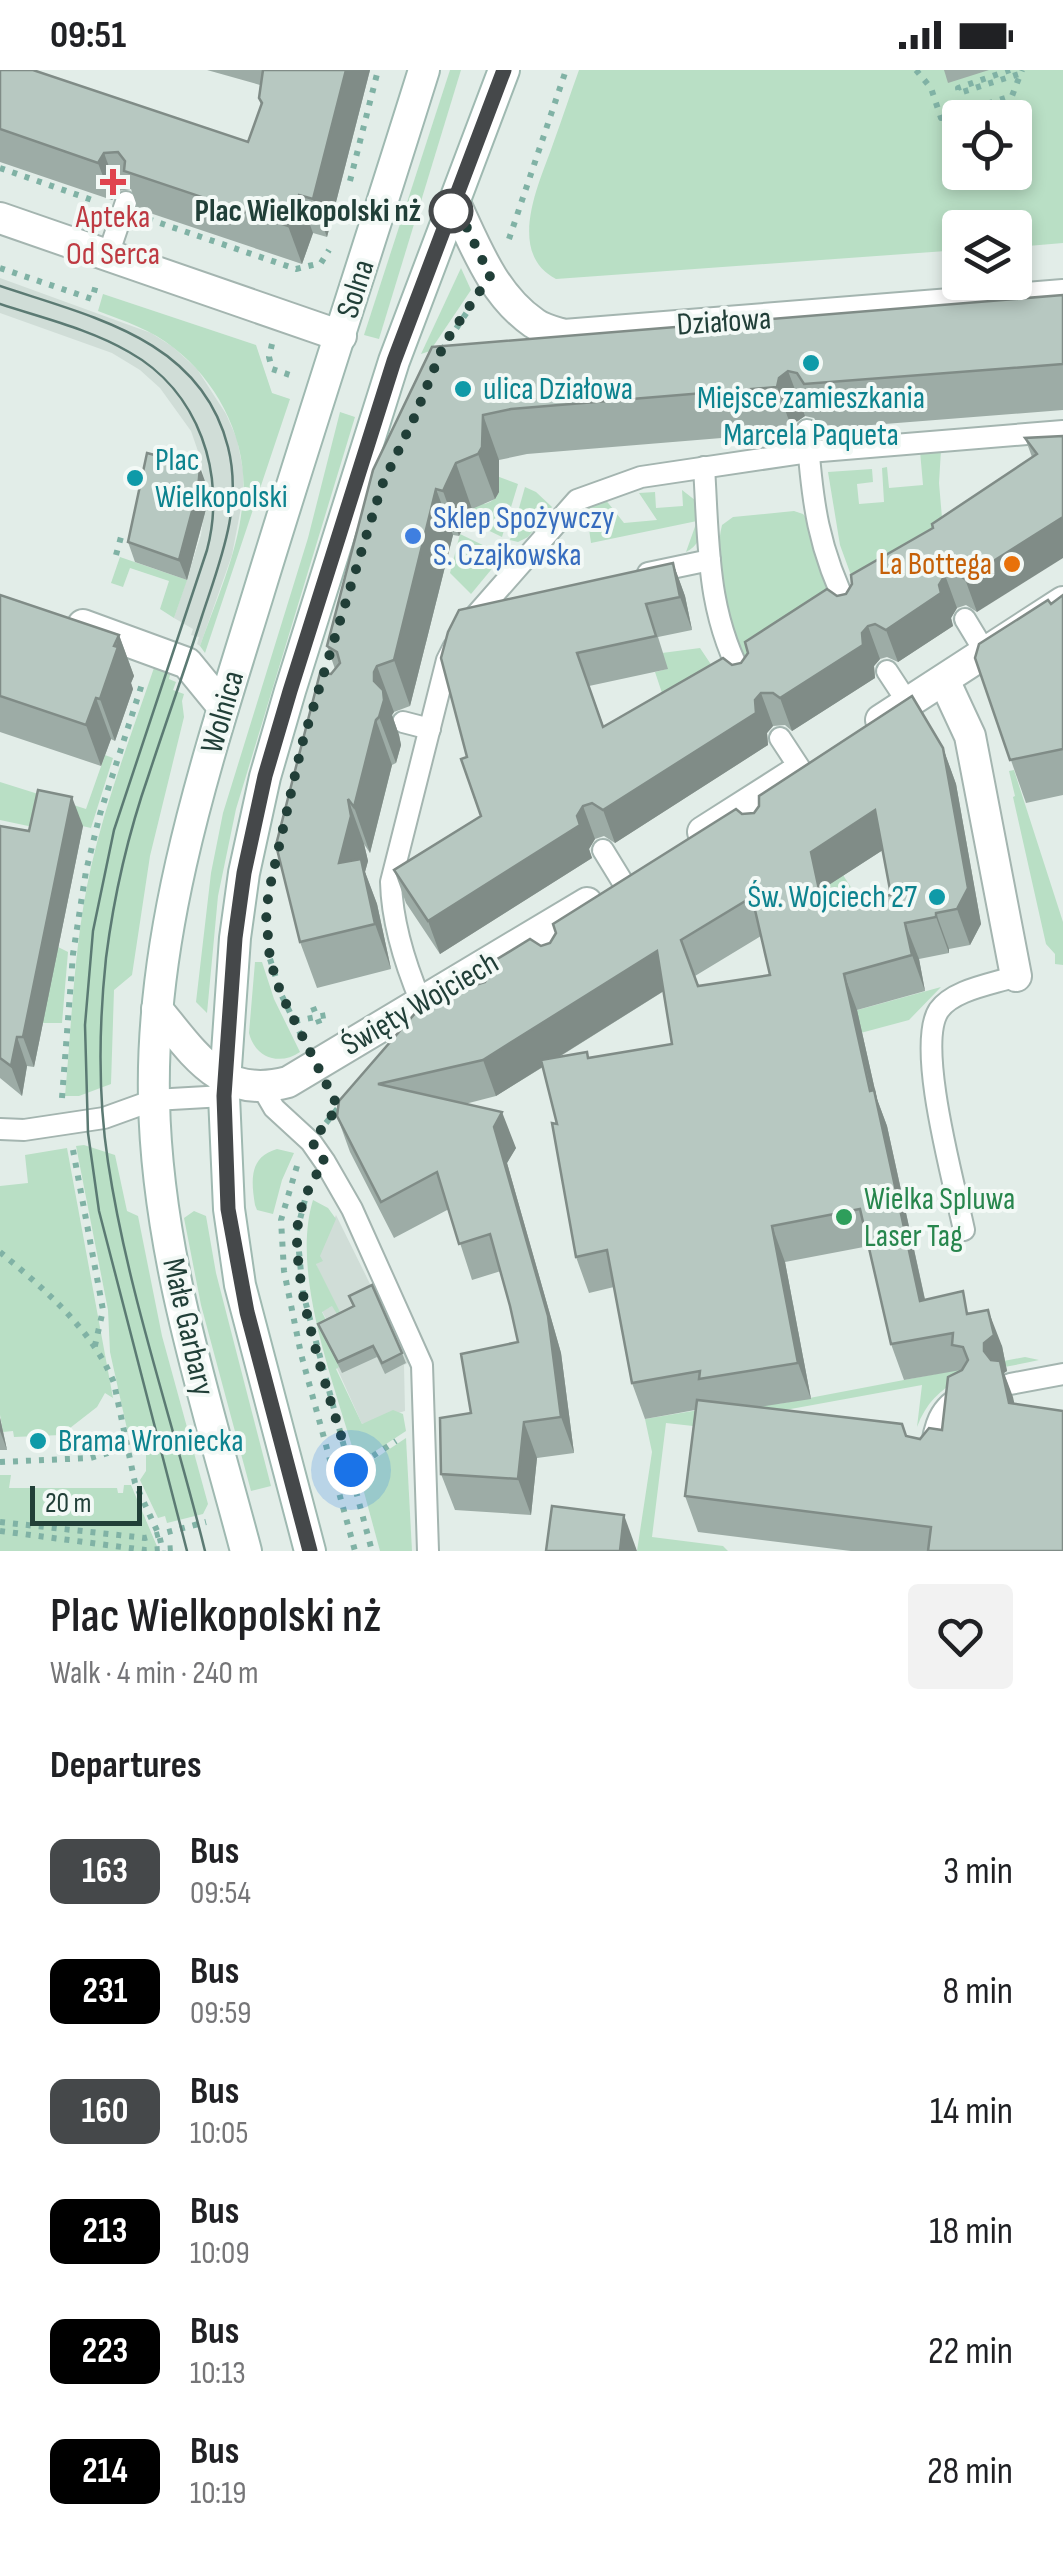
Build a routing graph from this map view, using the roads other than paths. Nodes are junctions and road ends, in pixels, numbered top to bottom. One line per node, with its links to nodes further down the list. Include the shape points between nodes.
1 (424, 70): 8 (street, Solna)
2 (504, 70): 4 (street)
3 (126, 202): 6 (lane)
4 (455, 203): 7 (street, Działowa, via 490,276 535,325 564,335); 40 (street, Wolnica, via 394,361 303,695 265,776 244,873)
5 (0, 218): 6 (street)
6 (108, 255): 8 (street)
7 (1063, 296)
8 (340, 336): 26 (street, Wolnica)
9 (807, 430): 11 (lane)
10 (1063, 431): 11 (lane)
11 (808, 452): 12 (lane); 19 (lane, via 822,548)
12 (704, 467): 13 (lane); 15 (lane, via 641,477 576,500)
13 (710, 560): 14 (lane); 24 (lane, via 723,639)
14 (633, 576)
15 (492, 596): 16 (lane); 28 (lane, via 461,631 447,660)
16 (518, 600)
17 (1063, 602): 21 (street)
18 (51, 614): 26 (street, via 187,663)
19 (851, 616)
20 (965, 619): 21 (lane)
21 (985, 652): 23 (street)
22 (886, 670): 25 (lane)
23 (944, 680): 25 (street); 37 (street, via 970,736)
24 (746, 684)
25 (908, 703): 29 (street)
26 (223, 708): 39 (street, Wolnica, via 180,873)
27 (403, 722): 28 (lane)
28 (430, 729): 38 (lane, via 391,882 392,908)
29 (862, 732)
30 (780, 738): 32 (lane)
31 (831, 751): 32 (street)
32 (800, 770): 33 (street, via 747,816)
33 (682, 844)
34 (603, 850): 36 (lane)
35 (652, 863): 36 (street, Święty Wojciech)
36 (622, 881): 38 (street, Święty Wojciech, via 477,985)
37 (1016, 976): 44 (lane, via 948,1001 932,1024 933,1076)
38 (421, 1002): 41 (street, Święty Wojciech, via 288,1082)
39 (157, 1009): 40 (street); 42 (street, Wolnica)
40 (224, 1087): 41 (street); 42 (lane); 50 (street, Małe Garbary, via 228,1209 240,1284)
41 (263, 1089): 51 (lane, via 325,1162 422,1365)
42 (154, 1100): 43 (lane, via 104,1118); 49 (street, Małe Garbary, via 168,1242)
43 (0, 1129)
44 (964, 1230)
45 (1063, 1374): 46 (lane)
46 (1010, 1384)
47 (968, 1394): 48 (lane, via 937,1420)
48 (929, 1462)
49 (246, 1551)
50 (310, 1551)
51 (428, 1551)

